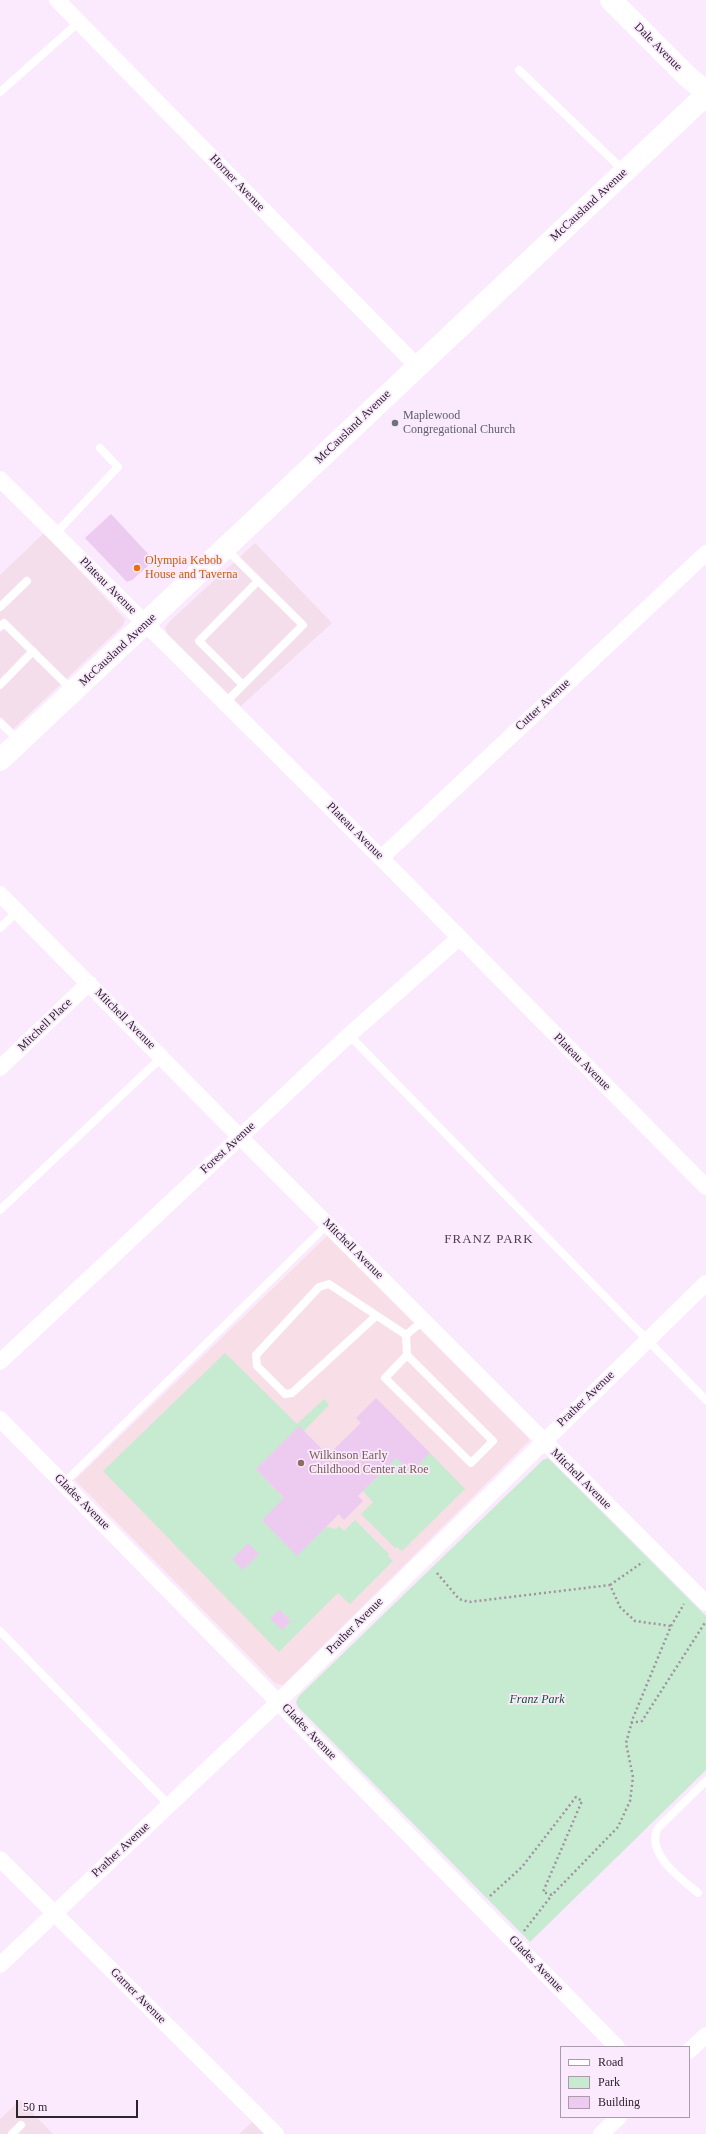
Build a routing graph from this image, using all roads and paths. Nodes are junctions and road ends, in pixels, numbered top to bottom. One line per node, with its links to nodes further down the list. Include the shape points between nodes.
1 (57, 0): 3 (street, Horner Avenue)
2 (611, 0): 6 (main road, Dale Avenue)
3 (79, 22): 5 (lane); 8 (street, Horner Avenue)
4 (519, 70): 7 (lane)
5 (0, 92)
6 (706, 94): 7 (main road, McCausland Avenue)
7 (625, 171): 8 (main road, McCausland Avenue)
8 (417, 366): 12 (main road, McCausland Avenue)
9 (100, 448): 11 (lane, via 118,468)
10 (0, 479): 11 (street, Plateau Avenue)
11 (55, 534): 18 (street, Plateau Avenue)
12 (225, 549): 15 (lane); 18 (main road, McCausland Avenue)
13 (706, 553): 27 (street, Cutter Avenue)
14 (27, 581): 16 (lane)
15 (258, 581): 21 (lane, via 199,641); 21 (lane, via 303,625)
16 (0, 607)
17 (1, 623): 19 (lane)
18 (146, 624): 22 (main road, McCausland Avenue); 23 (street, Plateau Avenue)
19 (33, 651): 20 (lane); 22 (lane)
20 (0, 685)
21 (243, 685): 23 (lane)
22 (74, 691): 25 (main road, McCausland Avenue)
23 (226, 703): 27 (street, Plateau Avenue)
24 (0, 722): 25 (lane)
25 (20, 742): 26 (main road, McCausland Avenue)
26 (0, 760)
27 (381, 858): 31 (street, Plateau Avenue)
28 (0, 894): 29 (street, Mitchell Avenue)
29 (18, 911): 30 (lane); 32 (street, Mitchell Avenue)
30 (0, 928)
31 (459, 938): 33 (street, Forest Avenue); 37 (street, Plateau Avenue)
32 (89, 983): 34 (street, Mitchell Avenue); 35 (street, Mitchell Place)
33 (349, 1035): 36 (street, Forest Avenue); 44 (lane)
34 (162, 1057): 36 (street, Mitchell Avenue); 38 (lane)
35 (0, 1068)
36 (239, 1136): 39 (street, Mitchell Avenue); 46 (street, Forest Avenue)
37 (706, 1186)
38 (0, 1210)
39 (328, 1224): 42 (street, Mitchell Avenue); 50 (lane)
40 (706, 1283): 44 (street, Prather Avenue)
41 (376, 1316): 41 (lane, via 329,1284 319,1287 256,1355 257,1366 285,1394 292,1393); 43 (lane)
42 (424, 1320): 43 (lane); 49 (street, Mitchell Avenue)
43 (406, 1335): 45 (lane)
44 (648, 1338): 47 (lane); 49 (street, Prather Avenue)
45 (407, 1355): 45 (lane, via 385,1378 471,1463 493,1441)
46 (0, 1362)
47 (706, 1400)
48 (0, 1419): 50 (street, Glades Avenue)
49 (543, 1441): 55 (street, Mitchell Avenue); 59 (street, Prather Avenue)
50 (64, 1483): 59 (street, Glades Avenue)
51 (645, 1560): 53 (path)
52 (437, 1573): 53 (path, via 459,1599 469,1602)
53 (610, 1585): 57 (path, via 620,1607 635,1621)
54 (686, 1601): 57 (path)
55 (706, 1603)
56 (706, 1621): 60 (path, via 642,1721)
57 (671, 1626): 60 (path)
58 (0, 1631): 62 (lane)
59 (279, 1701): 62 (street, Prather Avenue); 71 (street, Glades Avenue)
60 (632, 1723): 65 (path, via 626,1742 633,1777 630,1801 618,1827)
61 (706, 1781): 64 (lane, via 654,1835 667,1867)
62 (169, 1805): 67 (street, Prather Avenue)
63 (0, 1859): 67 (street, Garner Avenue)
64 (698, 1893)
65 (552, 1895): 66 (path, via 543,1892 582,1800 576,1797 522,1867); 68 (path)
66 (490, 1896)
67 (54, 1913): 69 (street, Prather Avenue); 76 (street, Garner Avenue)
68 (524, 1931)
69 (0, 1964)
70 (706, 2035): 72 (street)
71 (616, 2046)
72 (690, 2050)
73 (618, 2118): 77 (street)
74 (21, 2125): 75 (lane)
75 (12, 2134)
76 (276, 2134)
77 (601, 2134)

